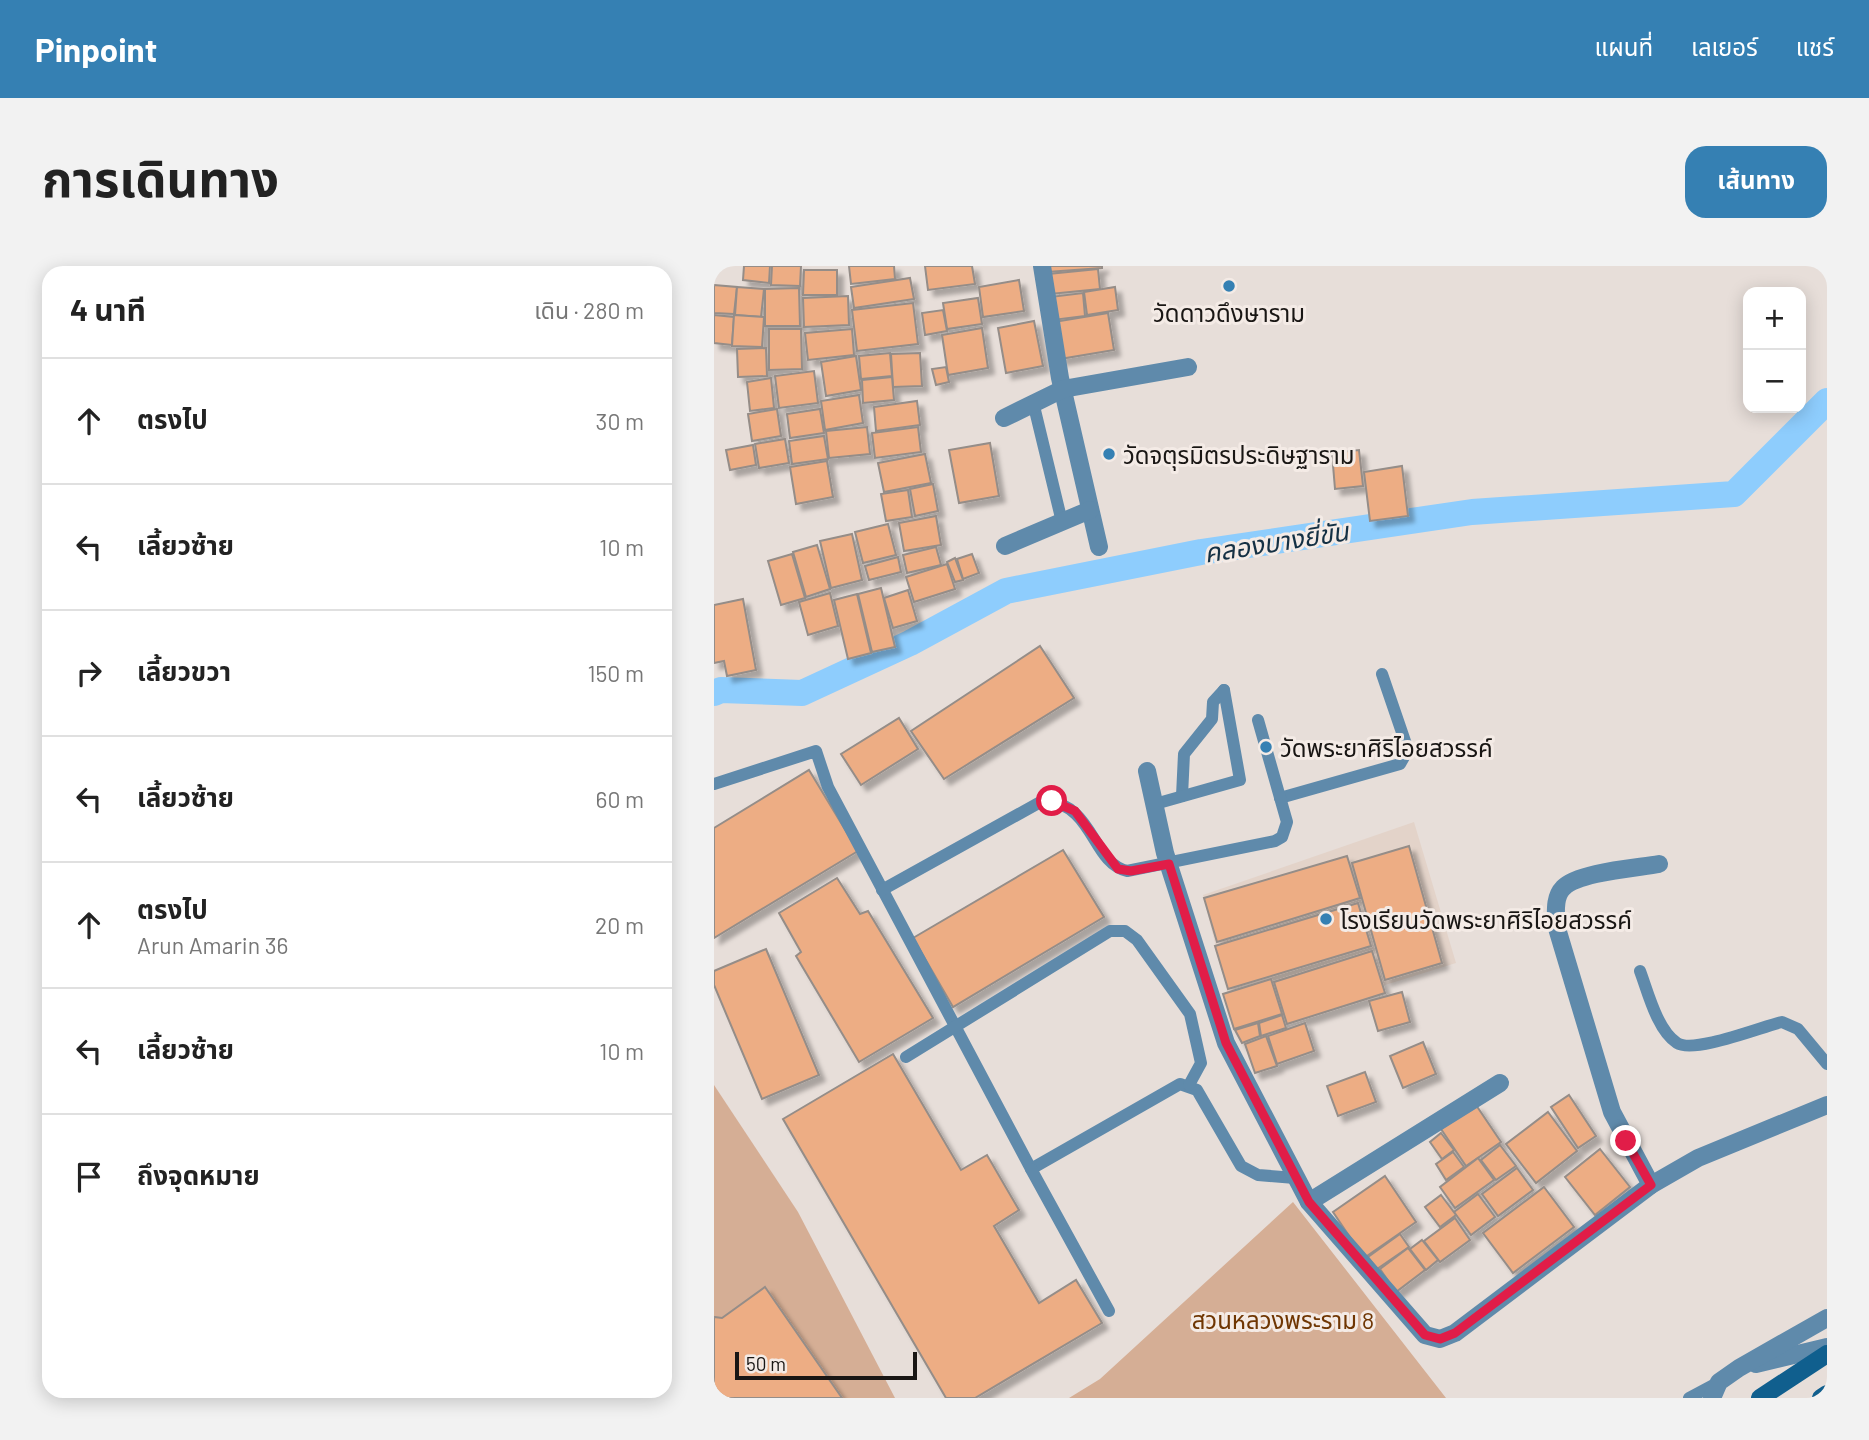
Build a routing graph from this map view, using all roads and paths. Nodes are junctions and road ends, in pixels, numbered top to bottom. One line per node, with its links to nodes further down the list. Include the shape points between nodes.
1 (1042, 266): 3 (street)
2 (1188, 367): 3 (street)
3 (1063, 389): 4 (street); 6 (street)
4 (1033, 402): 5 (street); 7 (lane)
5 (1004, 418)
6 (1090, 510): 7 (street); 9 (street)
7 (1062, 522): 8 (street)
8 (1005, 545)
9 (1098, 547)
10 (1382, 674): 15 (lane, via 1408,750 1400,764)
11 (1258, 720): 15 (lane)
12 (1147, 771): 16 (street)
13 (714, 784): 19 (lane, via 816,751 828,787)
14 (1182, 796): 14 (lane, via 1240,780 1224,690 1213,702 1212,719 1184,754); 16 (lane)
15 (1280, 798): 17 (lane, via 1287,822 1282,837)
16 (1155, 804): 17 (street)
17 (1169, 864): 19 (lane, via 1118,869 1075,811 1044,800); 28 (street, via 1226,1043)
18 (1659, 864): 29 (street, via 1576,879 1562,888 1556,904 1556,925 1612,1112)
19 (883, 890): 21 (lane)
20 (1640, 971): 23 (lane, via 1663,1028 1677,1043 1692,1047 1782,1022 1798,1029)
21 (954, 1025): 22 (lane); 25 (lane, via 1110,932 1125,931 1137,940 1189,1014 1201,1063); 27 (lane)
22 (906, 1057)
23 (1827, 1064)
24 (1500, 1083): 30 (street)
25 (1189, 1085): 27 (lane, via 1180,1084); 28 (lane, via 1197,1090 1241,1166 1258,1175)
26 (1827, 1104): 29 (street, via 1698,1158)
27 (1031, 1169): 31 (lane)
28 (1295, 1178): 30 (street)
29 (1651, 1185): 30 (street, via 1455,1333 1440,1339 1425,1335)
30 (1309, 1202)
31 (1109, 1311)
32 (1827, 1318): 35 (street)
33 (1827, 1346): 35 (street)
34 (1827, 1354): 39 (main road)
35 (1739, 1368): 36 (street)
36 (1715, 1390): 38 (lane)
37 (1827, 1394): 40 (main road)
38 (1689, 1398)
39 (1760, 1398)
40 (1821, 1398)

